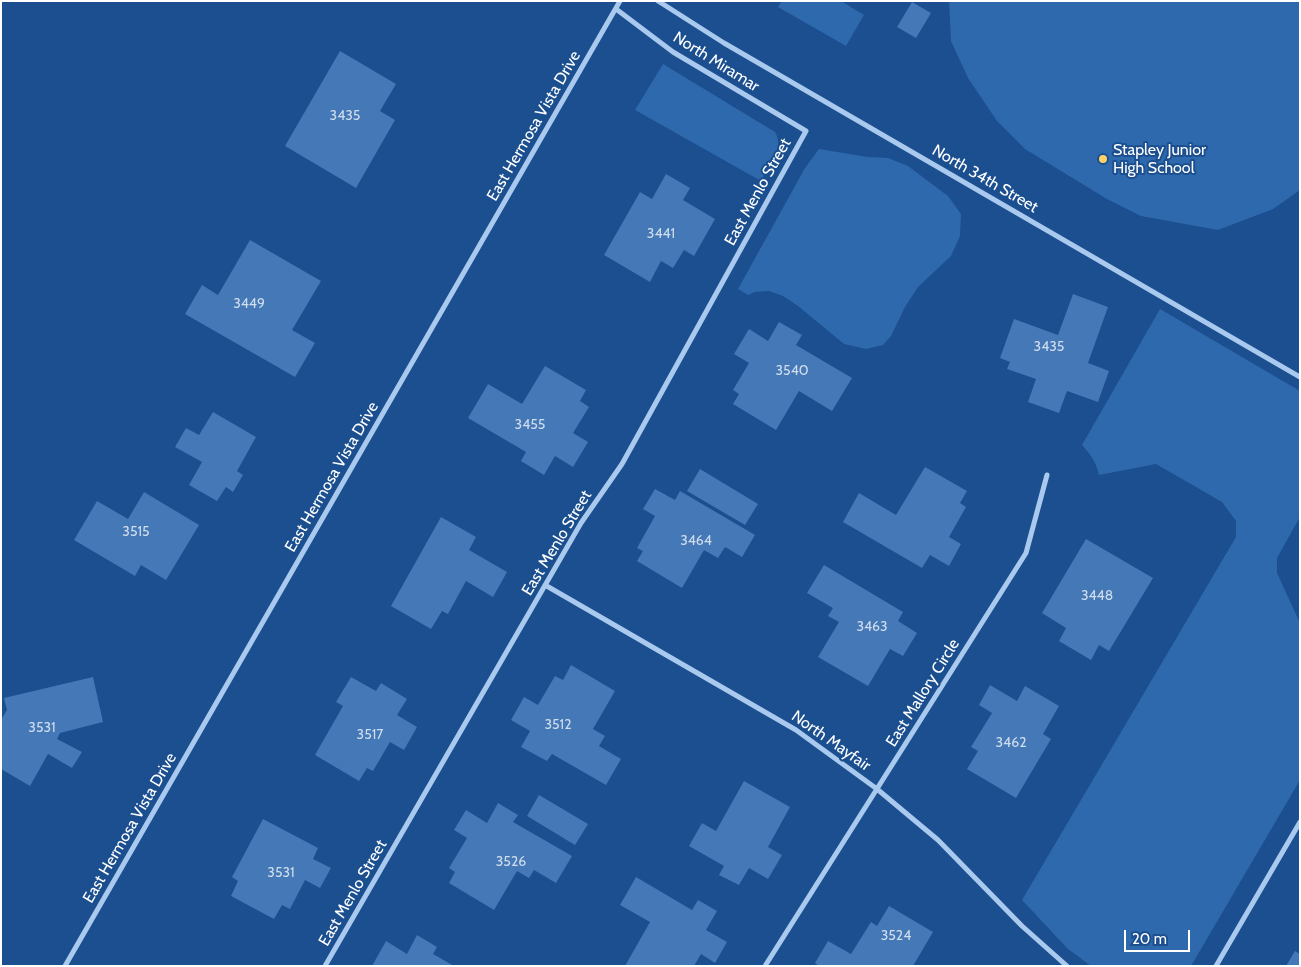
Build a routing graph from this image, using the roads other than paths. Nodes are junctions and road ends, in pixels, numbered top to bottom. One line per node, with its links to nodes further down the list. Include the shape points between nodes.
1 (620, 1): 3 (street, East Hermosa Vista Drive)
2 (658, 1): 5 (street, North 34th Street, via 724,43)
3 (616, 8): 4 (street, North Miramar, via 672,52); 10 (street, East Hermosa Vista Drive)
4 (806, 131): 7 (street, East Menlo Street, via 622,464 581,523)
5 (1300, 377)
6 (1047, 475): 8 (street, East Mallory Circle, via 1026,553)
7 (545, 585): 8 (street, North Mayfair, via 796,730); 11 (street, East Menlo Street)
8 (877, 789): 12 (street, East Mallory Circle); 13 (street, North Mayfair, via 938,840 1022,926)
9 (1300, 822): 14 (street)
10 (65, 966)
11 (325, 966)
12 (765, 966)
13 (1067, 966)
14 (1216, 966)

